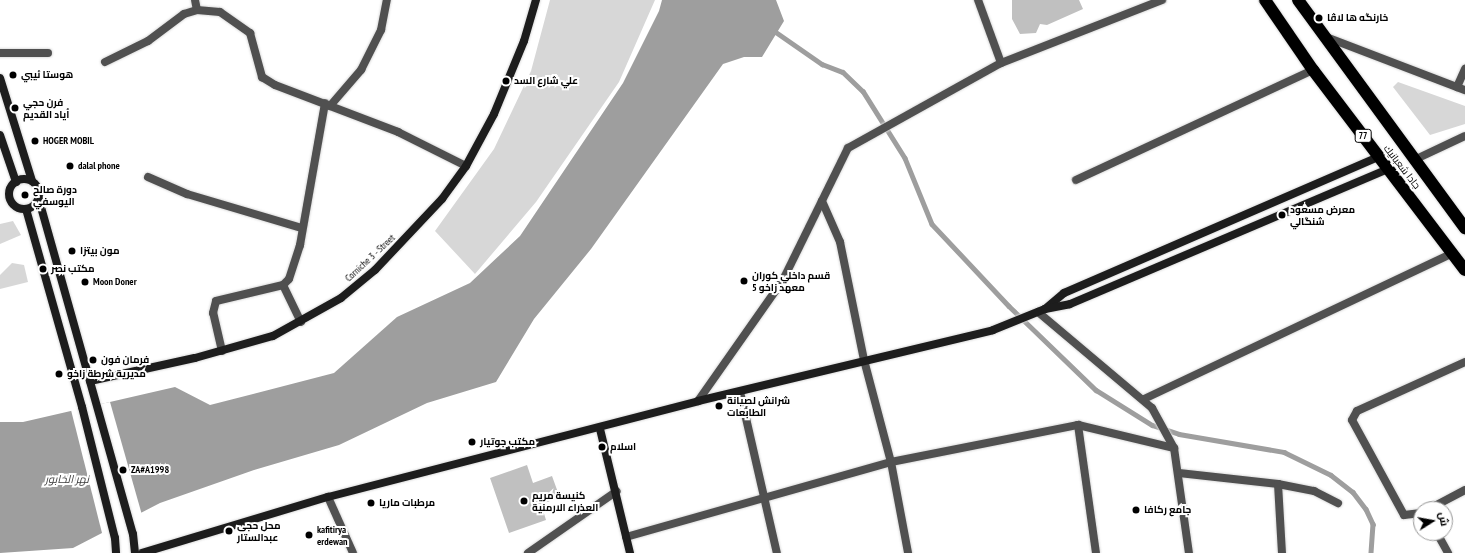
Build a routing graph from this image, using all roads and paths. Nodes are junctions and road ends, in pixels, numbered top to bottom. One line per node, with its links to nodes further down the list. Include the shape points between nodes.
1 (195, 0): 8 (street)
2 (387, 0): 18 (street, via 381,30 361,70)
3 (536, 0): 23 (street, Corniche 3 - Street, via 524,41 494,114)
4 (978, 0): 13 (street)
5 (1162, 0): 13 (street)
6 (1265, 0): 15 (highway, جادا شعبانيك / 77)
7 (1298, 0): 9 (highway, جادا شعبانيك)
8 (197, 10): 12 (street, via 172,21 148,41); 18 (street, via 220,12 250,33 262,76 275,85)
9 (1326, 37): 17 (street); 22 (highway, جادا شعبانيك)
10 (0, 53): 11 (street)
11 (48, 53)
12 (105, 62)
13 (1001, 64): 30 (street, via 916,108 848,148)
14 (1465, 69): 17 (street)
15 (1313, 70): 21 (highway, جادا شعبانيك / 77); 26 (street)
16 (0, 78): 27 (street)
17 (1461, 88)
18 (328, 104): 23 (street, via 398,132); 32 (street)
19 (0, 134): 28 (street)
20 (1465, 136): 22 (street)
21 (1378, 157): 24 (highway, جادا شعبانيك / 77); 37 (street, via 1064,293)
22 (1414, 160): 33 (highway, جادا شعبانيك)
23 (466, 166): 38 (street, Corniche 3 - Street, via 442,199 375,270 341,298)
24 (1388, 169): 34 (highway, جادا شعبانيك / 77); 37 (street, via 1070,304)
25 (148, 177): 32 (street, via 187,194)
26 (1076, 180)
27 (32, 181): 28 (street, via 22,179); 29 (street, via 38,188)
28 (16, 182): 31 (street, via 9,192 11,200 17,207)
29 (39, 200): 31 (street); 42 (street)
30 (822, 201): 40 (street, via 840,242); 45 (street, via 783,280)
31 (26, 209): 61 (street, via 82,407 115,538)
32 (302, 228): 36 (street, via 289,279)
33 (1465, 228)
34 (1453, 253): 35 (highway, جادا شعبانيك / 77); 44 (street)
35 (1465, 270)
36 (283, 285): 38 (street); 39 (street, via 216,301 213,313)
37 (1040, 311): 40 (street, via 993,330); 44 (street)
38 (302, 322): 39 (street, Corniche 3 - Street, via 273,336)
39 (222, 351): 42 (street, Corniche 3 - Street)
40 (864, 360): 43 (street); 49 (street)
41 (1465, 362): 58 (street, via 1353,415 1352,420 1399,508 1404,515)
42 (90, 381): 62 (street, via 133,534)
43 (740, 392): 45 (street); 55 (street)
44 (1144, 399): 48 (street, via 1152,408)
45 (698, 401): 47 (street)
46 (1078, 425): 48 (street); 49 (street); 69 (street)
47 (600, 429): 53 (street); 54 (street)
48 (1174, 448): 50 (street)
49 (892, 462): 55 (street); 68 (street)
50 (1179, 473): 51 (street); 70 (street)
51 (1278, 484): 57 (street, via 1314,491); 71 (street)
52 (1465, 490): 56 (street)
53 (617, 491): 59 (street); 65 (street)
54 (328, 497): 63 (street); 64 (street)
55 (764, 499): 59 (street); 67 (street)
56 (1444, 501)
57 (1338, 502)
58 (1413, 516)
59 (626, 537): 66 (street)
60 (1441, 541): 72 (street)
61 (116, 553)
62 (135, 553)
63 (142, 553)
64 (353, 553)
65 (528, 553)
66 (630, 553)
67 (777, 553)
68 (908, 553)
69 (1096, 553)
70 (1189, 553)
71 (1282, 553)
72 (1448, 553)

